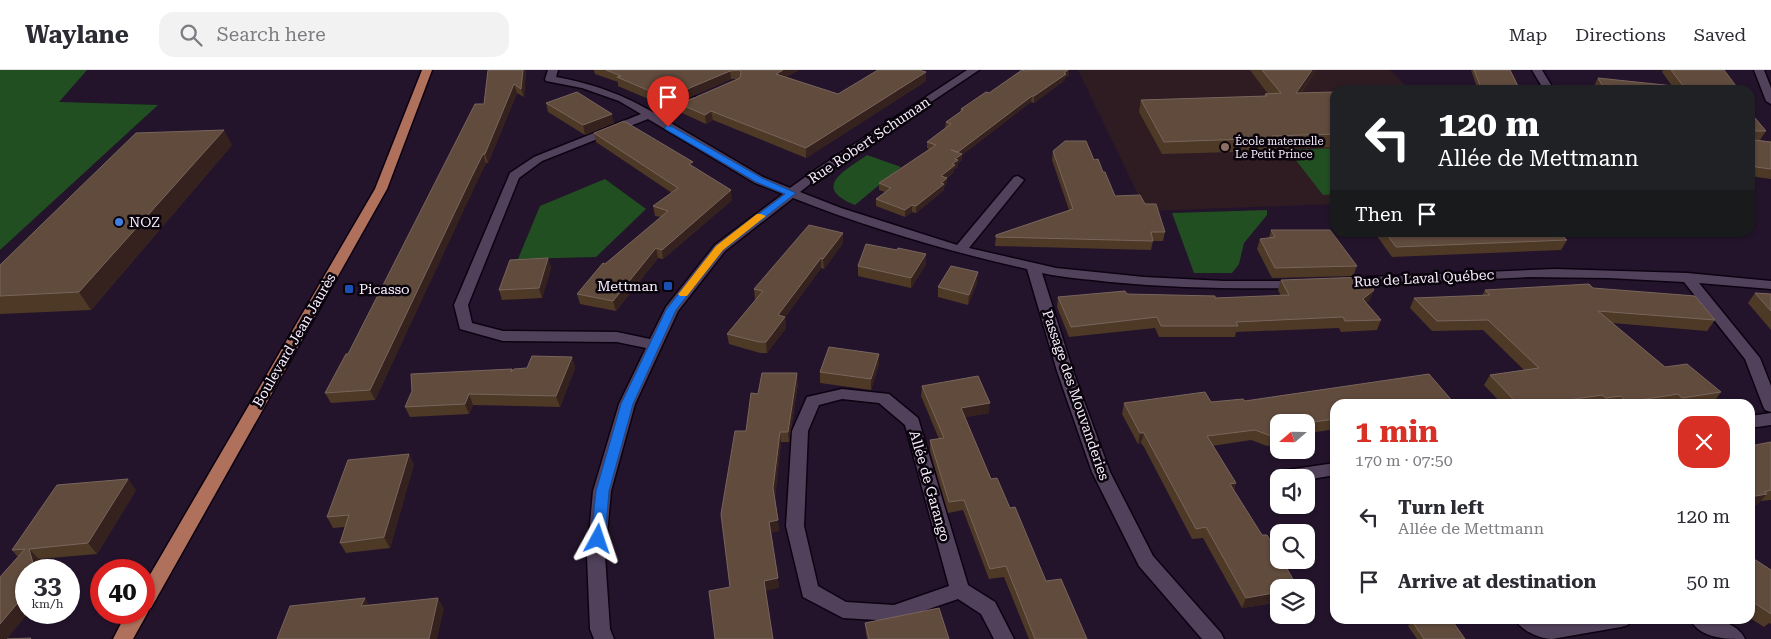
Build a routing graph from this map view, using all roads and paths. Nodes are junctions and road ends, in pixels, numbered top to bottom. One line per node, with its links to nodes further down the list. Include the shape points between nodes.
1 (427, 70): 24 (main road, Boulevard Jean Jaurès, via 381,189)
2 (553, 70): 9 (street, via 550,78 584,85 623,99)
3 (974, 70): 11 (street, Rue Robert Schuman)
4 (1537, 70): 6 (street)
5 (1759, 70): 8 (street)
6 (1546, 85)
7 (708, 95): 9 (street)
8 (1771, 101)
9 (651, 117): 11 (street, via 759,180); 18 (street, via 538,159 514,176 461,305 465,326 503,336 617,337)
10 (1018, 180): 12 (street)
11 (792, 193): 12 (street, via 846,214); 18 (street, Rue Robert Schuman, via 720,248 671,310)
12 (960, 250): 13 (street)
13 (1033, 267): 16 (street, via 1144,281 1224,285); 33 (street, Passage des Mouvanderies, via 1101,472 1146,561)
14 (1687, 277): 15 (street, Rue de Laval Québec, via 1556,273); 17 (street, Rue de Laval Québec); 19 (street, via 1752,358)
15 (1334, 283)
16 (1314, 284)
17 (1771, 285)
18 (654, 345): 31 (street, Rue Robert Schuman, via 627,404 602,491 596,556 600,629)
19 (1771, 406)
20 (1771, 419): 21 (street)
21 (1755, 421)
22 (1330, 470): 23 (street)
23 (1315, 472)
24 (155, 583)
25 (960, 590): 25 (street, Allée de Garango, via 912,422 883,398 842,394 814,400 800,431 796,526 810,591 843,610 894,613); 32 (street, via 988,608)
26 (131, 624): 30 (main road)
27 (1535, 624): 28 (street, via 1548,631)
28 (1591, 624)
29 (1709, 624): 34 (street)
30 (123, 639)
31 (604, 639)
32 (1004, 639)
33 (1214, 639)
34 (1736, 639)

